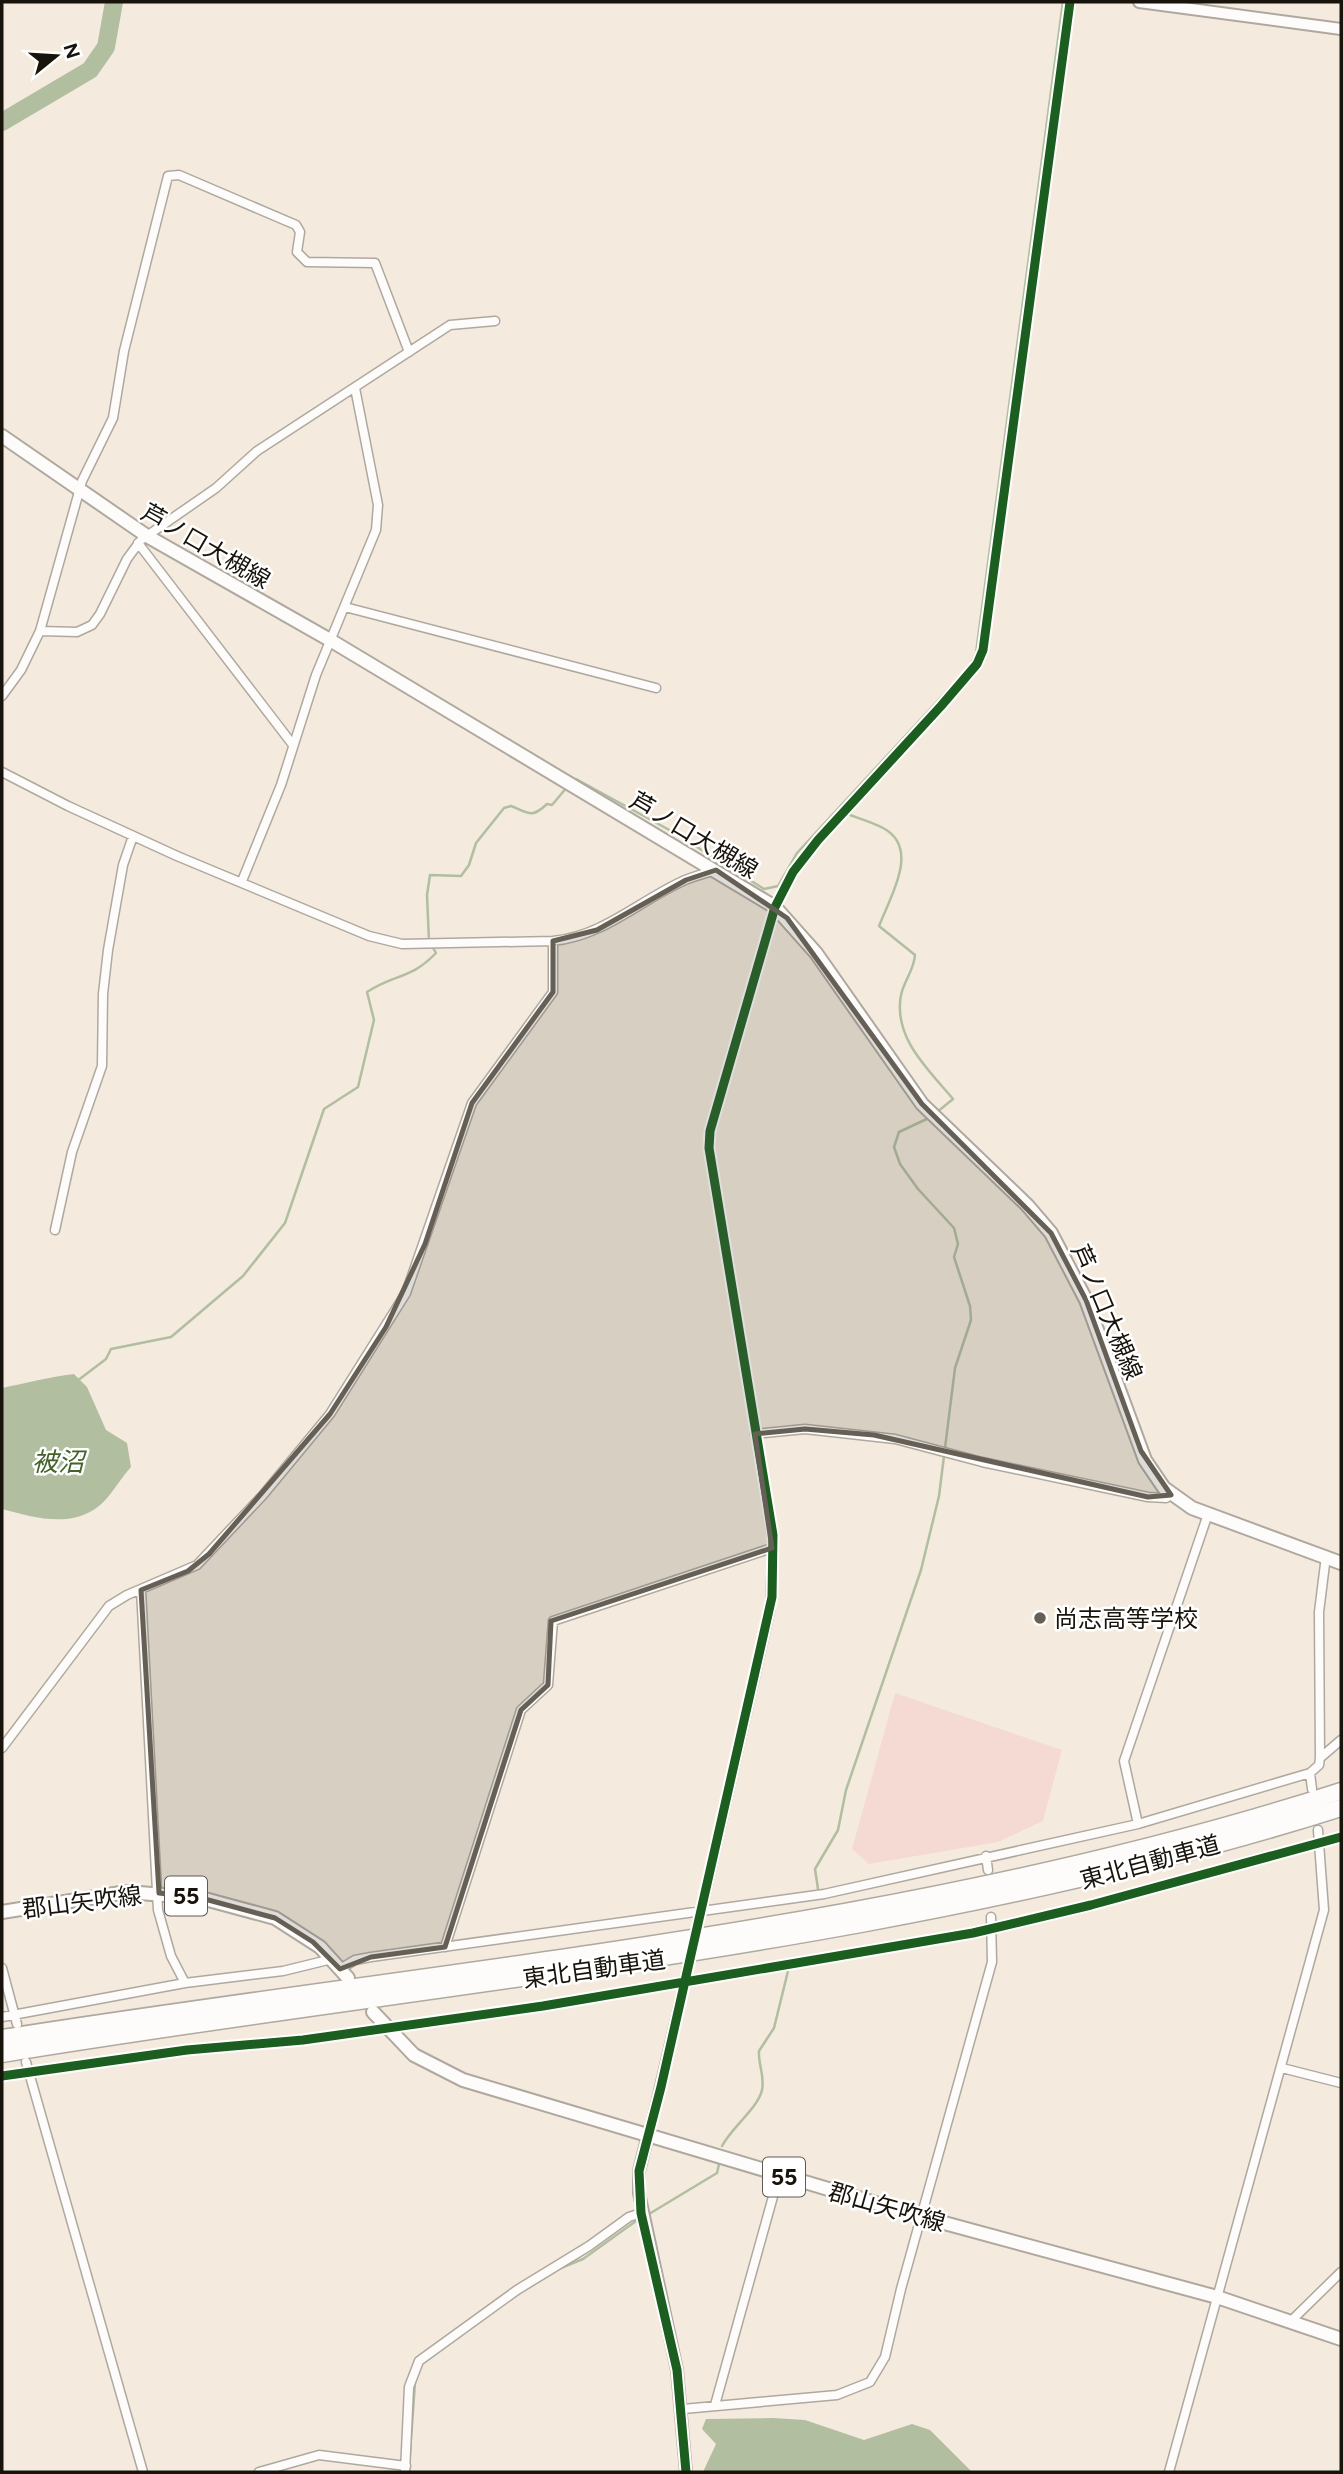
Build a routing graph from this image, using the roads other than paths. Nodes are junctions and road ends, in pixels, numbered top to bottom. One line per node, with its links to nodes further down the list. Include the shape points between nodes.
1 (1070, 2): 20 (street, via 983,650 977,664 941,706 798,863)
2 (1139, 2): 3 (street)
3 (1341, 29)
4 (495, 321): 5 (street, via 450,325)
5 (409, 352): 6 (street); 8 (street, via 375,263 307,262 297,252 300,232 296,225 179,175 168,176 124,352 113,418)
6 (355, 388): 9 (street, via 257,451 216,488); 10 (street, via 378,517 373,542)
7 (2, 436): 8 (main road, 芦ノ口大槻線)
8 (79, 492): 9 (main road, 芦ノ口大槻線); 11 (street)
9 (143, 540): 11 (street, via 127,559 92,625 77,632); 12 (main road, 芦ノ口大槻線); 15 (street)
10 (345, 607): 12 (street); 13 (street)
11 (40, 631): 14 (street)
12 (330, 640): 15 (street); 18 (main road, 芦ノ口大槻線)
13 (656, 688)
14 (2, 696)
15 (293, 745): 19 (street, via 261,841)
16 (2, 772): 17 (street)
17 (133, 835): 19 (street); 22 (street, via 108,950 102,1066 72,1152)
18 (716, 870): 20 (main road, 芦ノ口大槻線); 21 (street, via 687,880 597,930)
19 (242, 881): 21 (street, via 332,923 402,944)
20 (775, 907): 23 (street, via 715,1112 709,1148); 24 (main road, 芦ノ口大槻線, via 816,953 922,1104 1051,1233 1086,1300 1141,1451)
21 (553, 941): 29 (street, via 553,992 472,1103 425,1244 406,1293 386,1327 330,1414 209,1554 188,1571)
22 (55, 1230)
23 (755, 1434): 24 (street, via 805,1429 864,1434 1148,1497); 26 (street)
24 (1171, 1495): 25 (main road, 芦ノ口大槻線)
25 (1208, 1514): 27 (main road, 芦ノ口大槻線); 37 (street, via 1124,1761)
26 (772, 1548): 44 (street, via 771,1611); 49 (street, via 553,1621 548,1685 521,1710)
27 (1326, 1556): 28 (main road, 芦ノ口大槻線); 32 (street, via 1319,1612)
28 (1341, 1563)
29 (141, 1590): 31 (street, via 110,1606); 43 (street)
30 (1341, 1740): 32 (street)
31 (2, 1748)
32 (1320, 1758): 33 (street)
33 (1310, 1773): 34 (street); 37 (street)
34 (1312, 1789)
35 (1341, 1791): 61 (highway, 東北自動車道, via 1100,1859 877,1906 610,1951)
36 (1341, 1808): 62 (highway, 東北自動車道, via 1130,1868 867,1925 612,1967)
37 (1138, 1824): 41 (street)
38 (1318, 1830): 40 (street)
39 (1341, 1837): 40 (street)
40 (1320, 1844): 48 (street); 64 (street, via 1324,1910)
41 (986, 1856): 42 (street); 44 (street, via 824,1894)
42 (988, 1870)
43 (159, 1894): 45 (main road, 郡山矢吹線 / 55, via 127,1892); 50 (main road, 郡山矢吹線 / 55, via 201,1898 261,1913 306,1937); 54 (street, via 161,1928)
44 (701, 1911): 47 (street); 49 (street)
45 (2, 1912)
46 (991, 1917): 48 (street)
47 (699, 1923)
48 (992, 1929): 55 (street); 71 (street, via 992,1962)
49 (445, 1947): 53 (street, via 355,1960)
50 (331, 1959): 53 (main road, 郡山矢吹線 / 55); 54 (street, via 283,1971)
51 (688, 1965): 55 (street)
52 (2, 1968): 57 (street)
53 (344, 1973)
54 (185, 1983): 57 (street)
55 (685, 1983): 60 (street); 68 (street)
56 (373, 2011): 60 (main road, 郡山矢吹線 / 55)
57 (14, 2014): 58 (street); 59 (street)
58 (2, 2017)
59 (17, 2024)
60 (387, 2028): 65 (street); 68 (main road, 郡山矢吹線 / 55, via 414,2055 451,2076)
61 (2, 2038)
62 (2, 2054)
63 (26, 2062): 65 (street)
64 (1282, 2068): 67 (street); 73 (street)
65 (30, 2072): 66 (street); 79 (street)
66 (2, 2076)
67 (1341, 2083)
68 (648, 2135): 69 (main road, 郡山矢吹線 / 55); 70 (street, via 639,2171)
69 (779, 2175): 71 (main road, 郡山矢吹線 / 55); 76 (street)
70 (641, 2213): 77 (street); 78 (street, via 517,2290 419,2361 409,2387)
71 (922, 2217): 73 (main road, 郡山矢吹線 / 55); 76 (street, via 885,2357 870,2382 837,2395)
72 (1341, 2272): 74 (street)
73 (1217, 2297): 74 (main road, 郡山矢吹線 / 55); 82 (street)
74 (1290, 2322): 75 (main road, 郡山矢吹線 / 55)
75 (1341, 2339)
76 (715, 2405): 77 (street)
77 (682, 2409): 81 (street)
78 (406, 2469): 80 (street, via 319,2455)
79 (143, 2472)
80 (259, 2472)
81 (686, 2472)
82 (1169, 2472)

